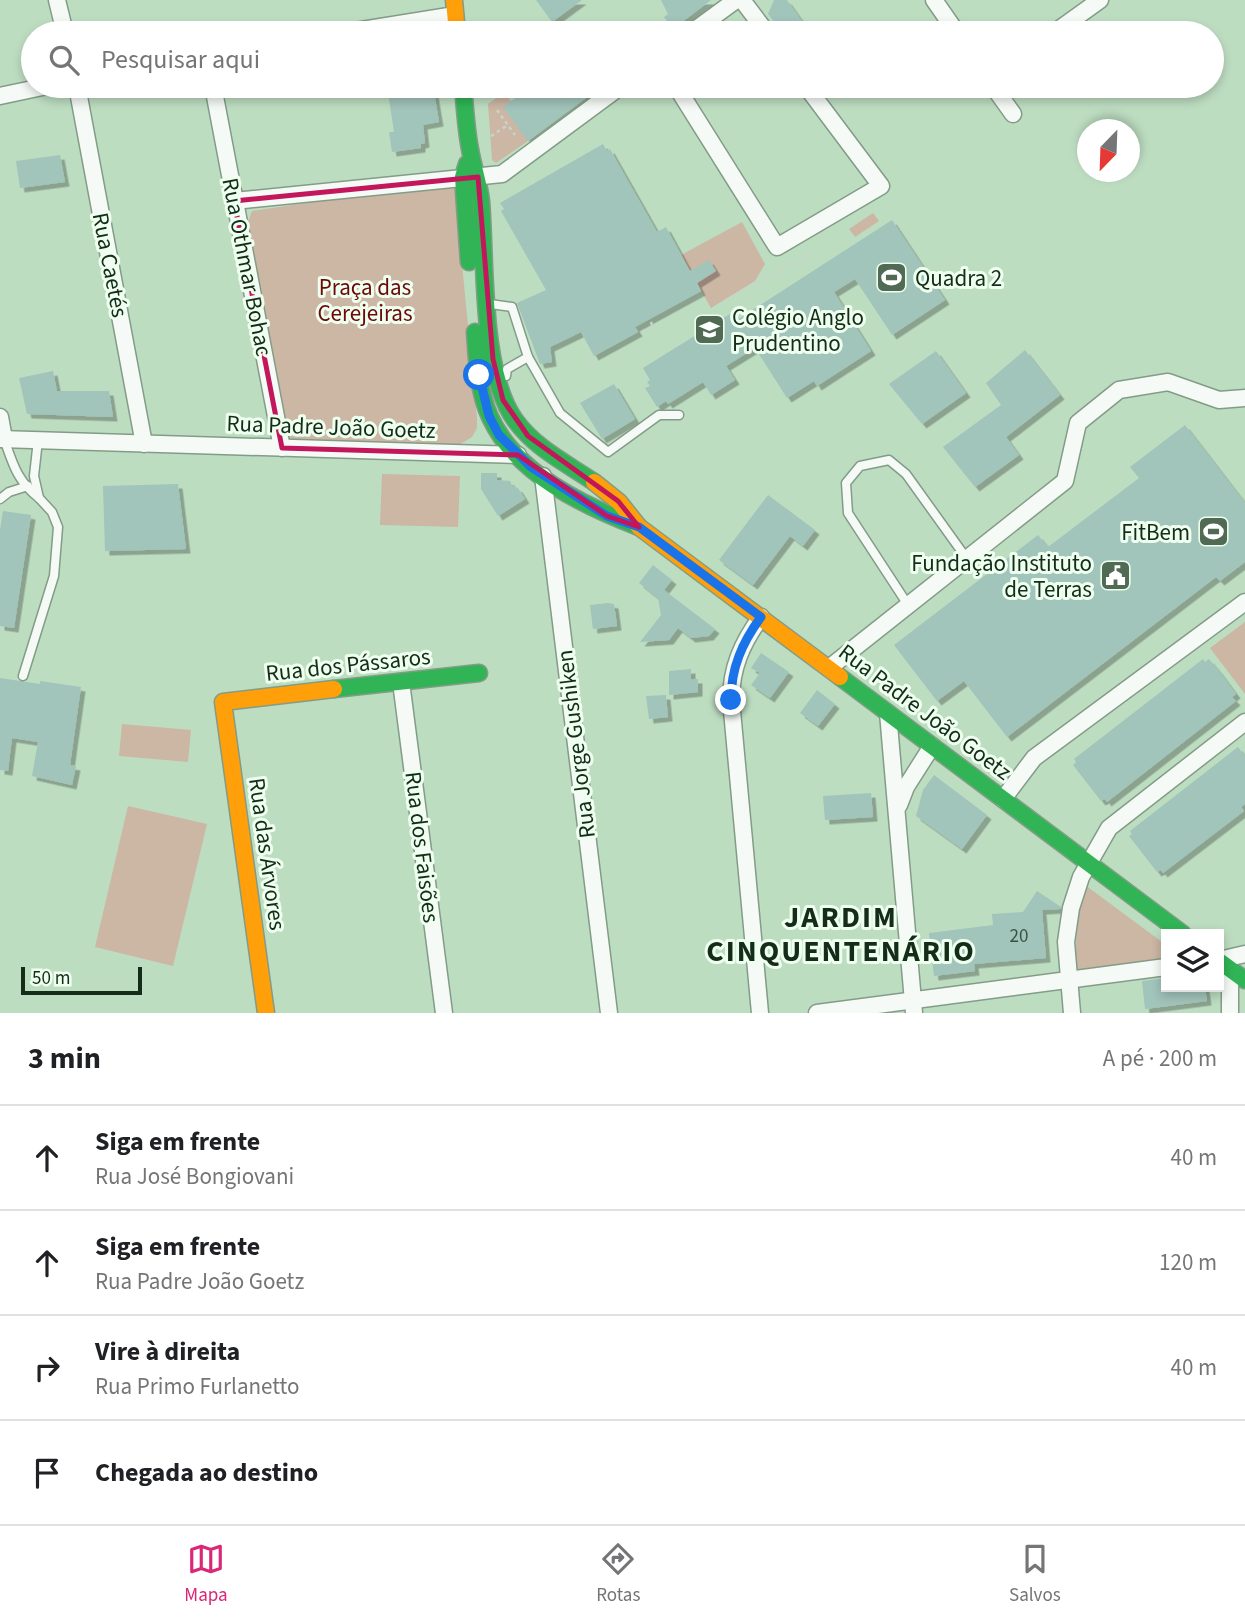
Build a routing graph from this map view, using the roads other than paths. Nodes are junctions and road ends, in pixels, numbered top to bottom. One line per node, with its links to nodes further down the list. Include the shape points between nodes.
1 (57, 0): 7 (street)
2 (736, 0): 9 (street)
3 (742, 0): 10 (street)
4 (934, 0): 11 (street)
5 (1100, 0): 12 (street)
6 (454, 7): 8 (street)
7 (62, 21)
8 (394, 21)
9 (707, 21)
10 (758, 21)
11 (949, 21)
12 (1071, 21)
13 (21, 92): 14 (street)
14 (0, 96)
15 (79, 98): 33 (street, Rua Caetés)
16 (216, 98): 24 (street, Rua Othmar Bohac)
17 (464, 98): 23 (street)
18 (605, 98): 23 (street, via 502,174)
19 (684, 98): 20 (street, via 777,247 881,186)
20 (815, 98)
21 (1002, 98): 22 (street)
22 (1013, 114)
23 (471, 177): 24 (street); 25 (street, Rua Padre João Goetz); 35 (street, via 479,375 489,416)
24 (234, 201): 34 (street, Rua Othmar Bohac)
25 (488, 304): 26 (lane, via 512,307); 28 (street, Rua Padre João Goetz, via 493,359)
26 (528, 357): 28 (lane, via 507,369); 29 (lane, via 560,413 608,452 659,415)
27 (1245, 398): 42 (street, via 1219,400 1168,382 1119,390 1078,423 1065,481)
28 (503, 400): 41 (street, Rua Padre João Goetz, via 528,436 618,501)
29 (679, 415)
30 (0, 417): 31 (street)
31 (2, 439): 32 (street, Rua Padre João Goetz); 38 (lane)
32 (38, 440): 33 (street, Rua Padre João Goetz); 37 (lane)
33 (144, 444): 34 (street, Rua Padre João Goetz)
34 (282, 448): 35 (street, Rua Padre João Goetz)
35 (518, 455): 36 (street, Rua Padre João Goetz)
36 (543, 476): 41 (street, Rua Padre João Goetz, via 607,516); 68 (street, Rua Jorge Gushiken)
37 (34, 484): 38 (lane); 39 (lane)
38 (24, 487): 39 (lane); 40 (lane)
39 (39, 498): 48 (lane, via 58,527 54,576)
40 (0, 499)
41 (639, 527): 45 (street, Rua Padre João Goetz)
42 (967, 559): 44 (street); 44 (lane, via 905,474 889,460 860,466 846,483 848,513)
43 (1245, 602): 54 (street, via 1034,758)
44 (908, 605): 46 (street)
45 (761, 617): 46 (street, Rua Padre João Goetz); 69 (street, via 737,657 731,691)
46 (829, 668): 51 (street, Rua Padre João Goetz)
47 (479, 673): 49 (street, Rua dos Pássaros)
48 (23, 676)
49 (401, 681): 50 (street, Rua dos Pássaros); 67 (street, Rua dos Faisões)
50 (223, 702): 66 (street, Rua das Árvores)
51 (888, 713): 53 (street, Rua Padre João Goetz); 55 (street)
52 (1245, 722): 56 (street, via 1109,828)
53 (932, 746): 54 (street, Rua Padre João Goetz); 55 (street)
54 (1003, 799): 56 (street, Rua Padre João Goetz)
55 (897, 810): 65 (street)
56 (1088, 863): 57 (street, Rua Padre João Goetz); 63 (street, via 1070,908 1066,942)
57 (1176, 929)
58 (1245, 954): 59 (street)
59 (1224, 962)
60 (1224, 964): 64 (street)
61 (1161, 968): 63 (street)
62 (1224, 976): 72 (street)
63 (1069, 979): 65 (street); 71 (street)
64 (1245, 980)
65 (913, 1006): 70 (street)
66 (266, 1013)
67 (444, 1013)
68 (609, 1013)
69 (760, 1013)
70 (817, 1013)
71 (1072, 1013)
72 (1230, 1013)

